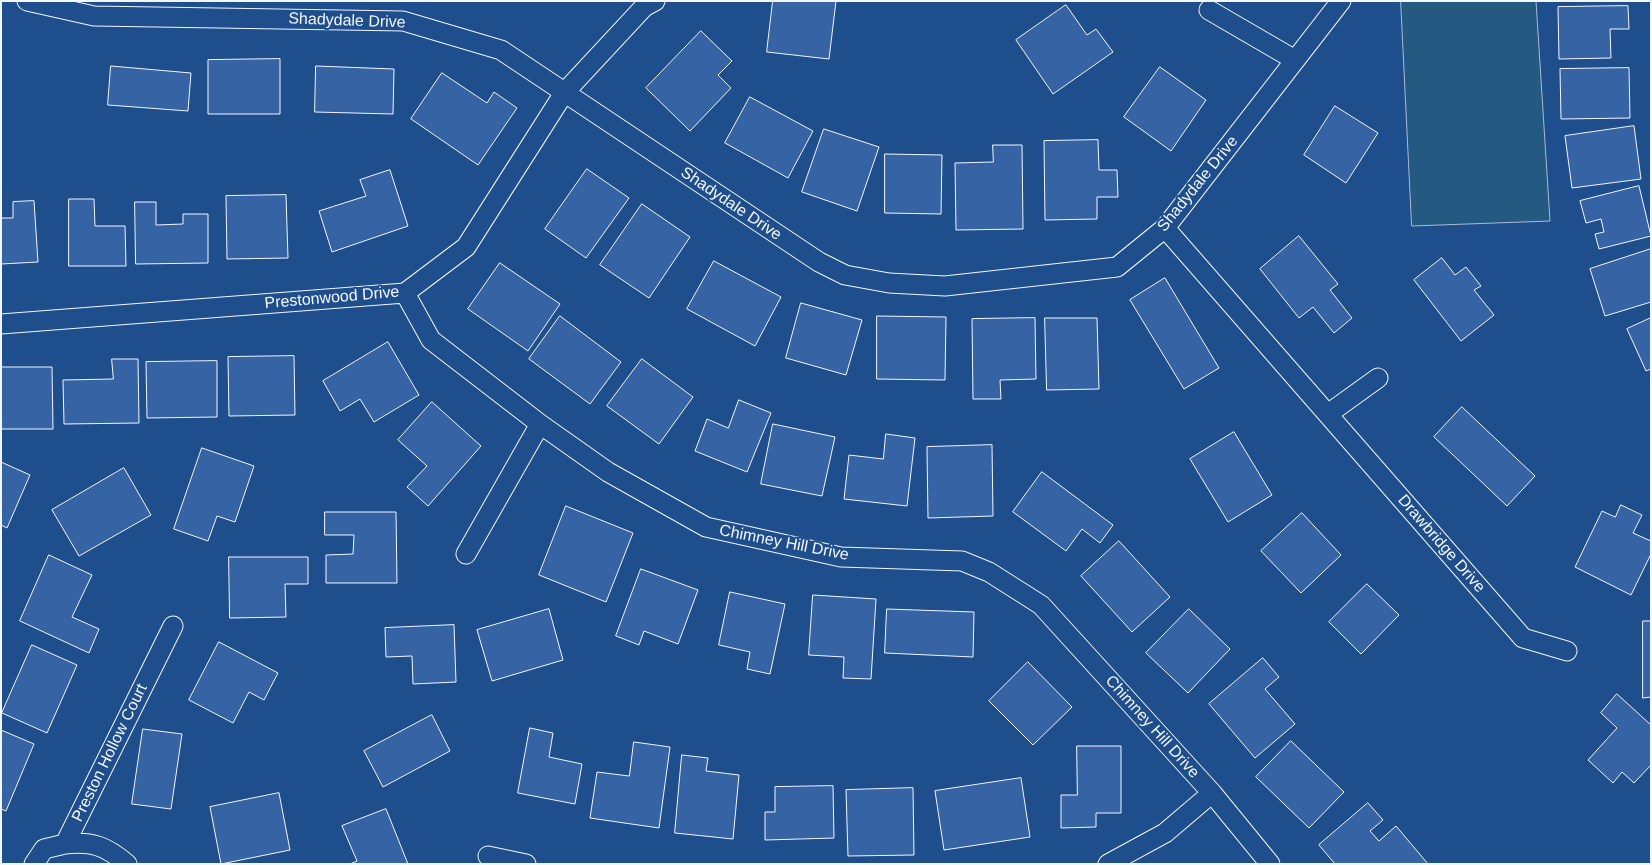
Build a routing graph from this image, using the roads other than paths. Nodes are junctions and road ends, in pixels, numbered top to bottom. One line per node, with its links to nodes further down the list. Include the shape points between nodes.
1 (27, 1): 6 (street, Shadydale Drive, via 94,16 403,21 501,50)
2 (655, 1): 6 (street, Prestonwood Drive, via 644,7)
3 (1341, 1): 5 (street, Shadydale Drive)
4 (1209, 10): 5 (street)
5 (1295, 60): 7 (street, Shadydale Drive)
6 (564, 93): 7 (street, Shadydale Drive, via 819,262 845,275 889,283 945,286 1117,267); 8 (street, Prestonwood Drive, via 466,248)
7 (1165, 228): 11 (street, Drawbridge Drive)
8 (405, 294): 9 (street, Prestonwood Drive); 12 (street, Chimney Hill Drive, via 432,340)
9 (1, 324)
10 (1378, 378): 11 (street)
11 (1328, 414): 15 (street, Drawbridge Drive, via 1522,638)
12 (540, 424): 13 (street); 16 (street, Chimney Hill Drive, via 608,472 706,527 841,557 962,561 989,572 1041,605)
13 (466, 554)
14 (173, 626): 17 (street, Preston Hollow Court)
15 (1567, 651)
16 (1212, 792): 22 (street, via 1165,833); 23 (street, Chimney Hill Drive)
17 (65, 844): 19 (street, via 44,848); 20 (street, via 81,842 96,845)
18 (488, 856): 21 (street)
19 (34, 864)
20 (127, 864)
21 (526, 864)
22 (1108, 864)
23 (1270, 864)

